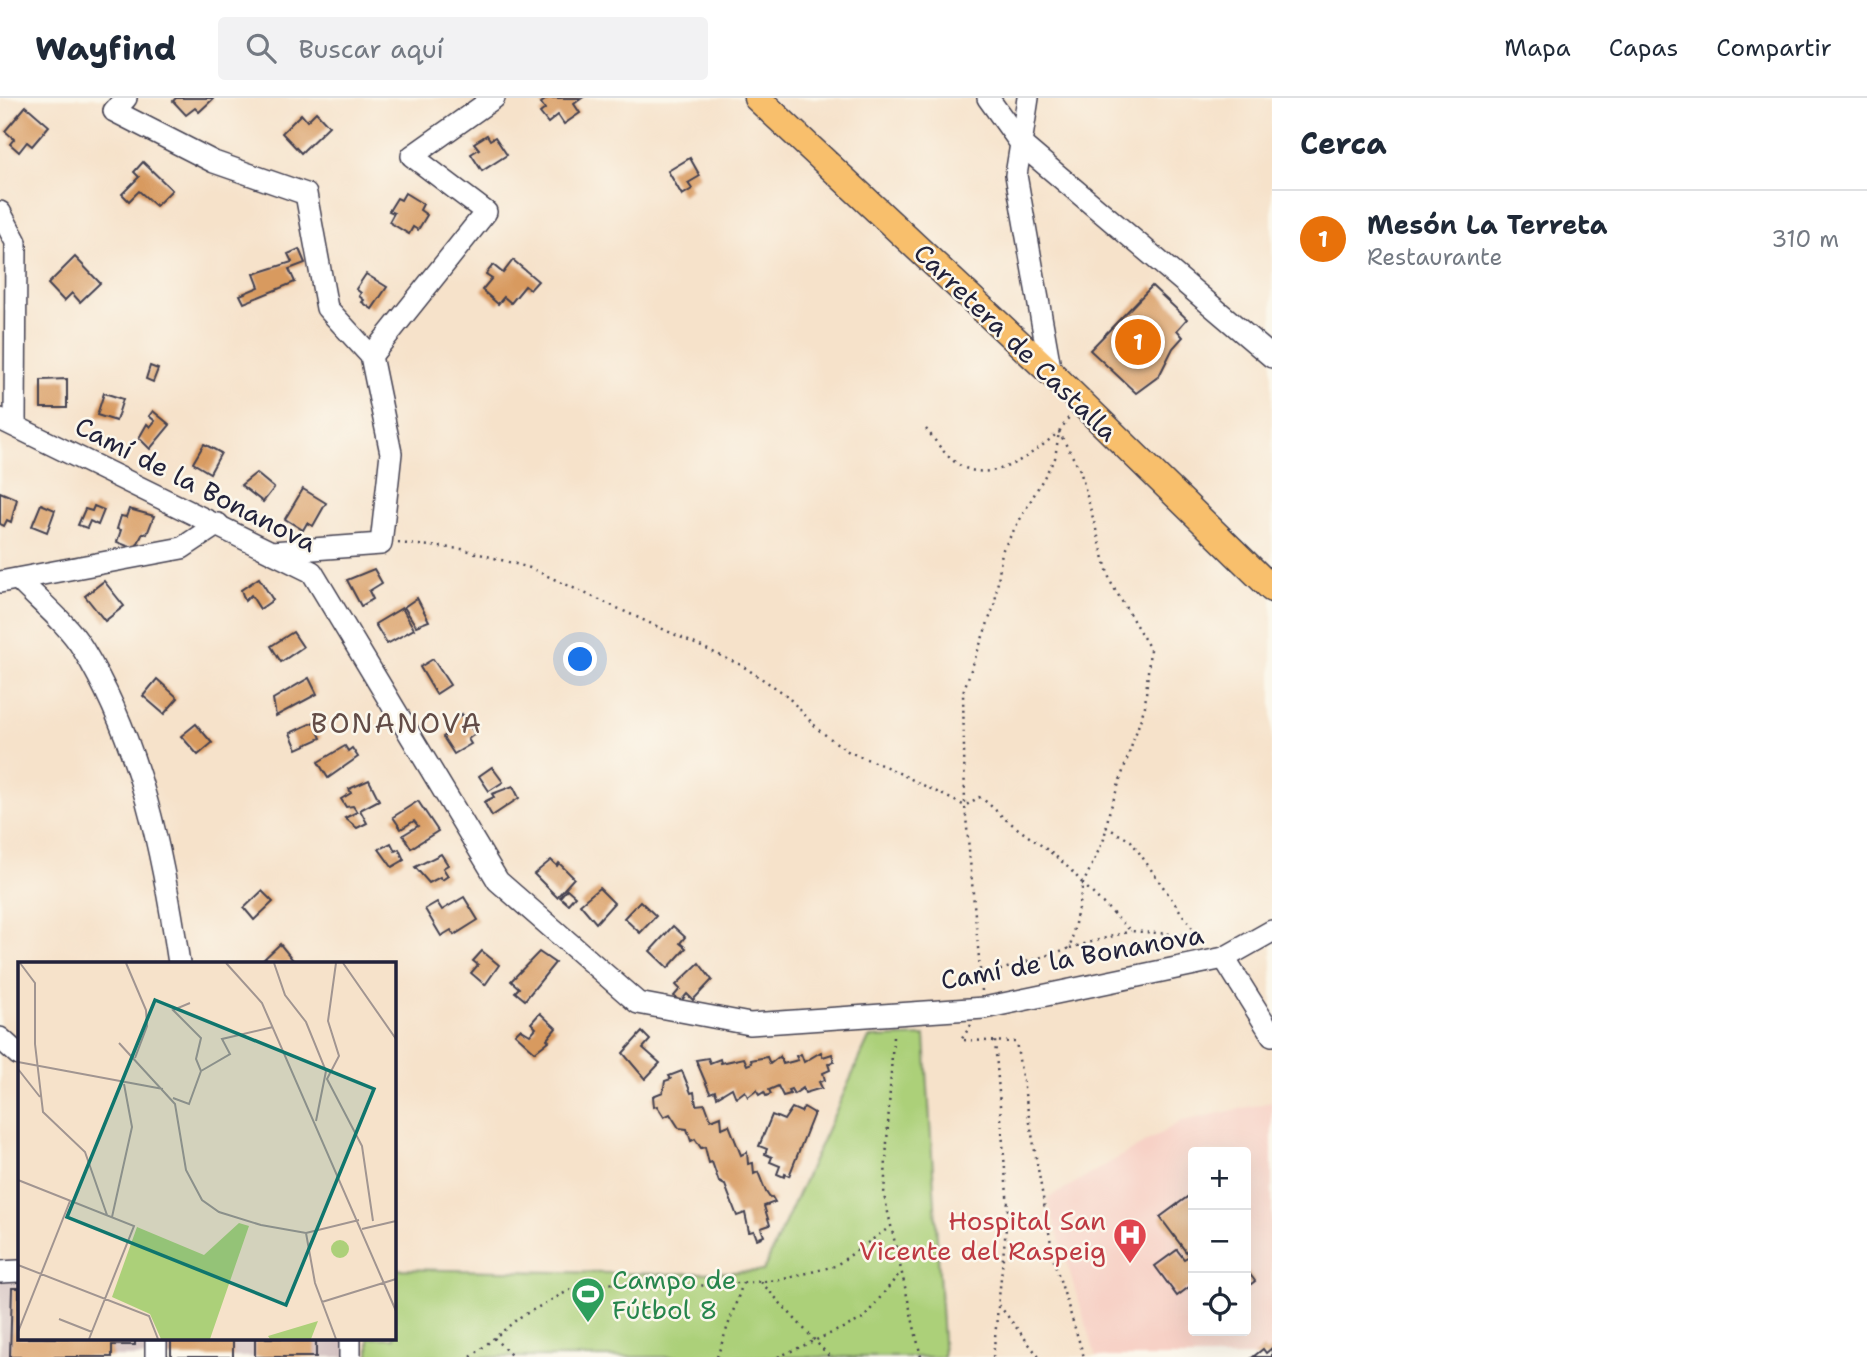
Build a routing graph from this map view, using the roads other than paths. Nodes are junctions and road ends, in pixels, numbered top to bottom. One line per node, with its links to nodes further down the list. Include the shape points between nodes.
1 (126, 98): 8 (street, via 114,111 214,162 306,194 327,308)
2 (494, 98): 8 (street, via 412,156 486,212)
3 (757, 98): 10 (main road, Carretera de Castalla)
4 (988, 98): 6 (street)
5 (1028, 98): 6 (street)
6 (1021, 144): 9 (street); 10 (street, via 1016,174)
7 (0, 212): 11 (street, via 16,242)
8 (371, 356): 13 (street, via 391,453 381,544)
9 (1272, 357)
10 (1051, 373): 15 (main road, Carretera de Castalla)
11 (8, 422): 12 (street, Camí de la Bonanova)
12 (218, 524): 13 (street, Camí de la Bonanova); 14 (street, via 182,548)
13 (270, 552): 17 (street, Camí de la Bonanova, via 312,572 498,881 638,1003 750,1024 984,1008)
14 (9, 580): 18 (street, via 82,647 119,718 141,777)
15 (1272, 589)
16 (1272, 931): 17 (street, Camí de la Bonanova)
17 (1224, 958): 19 (street)
18 (179, 962)
19 (1272, 1035)
20 (0, 1038): 21 (street)
21 (18, 1054)
22 (18, 1271): 23 (street)
23 (0, 1272)

